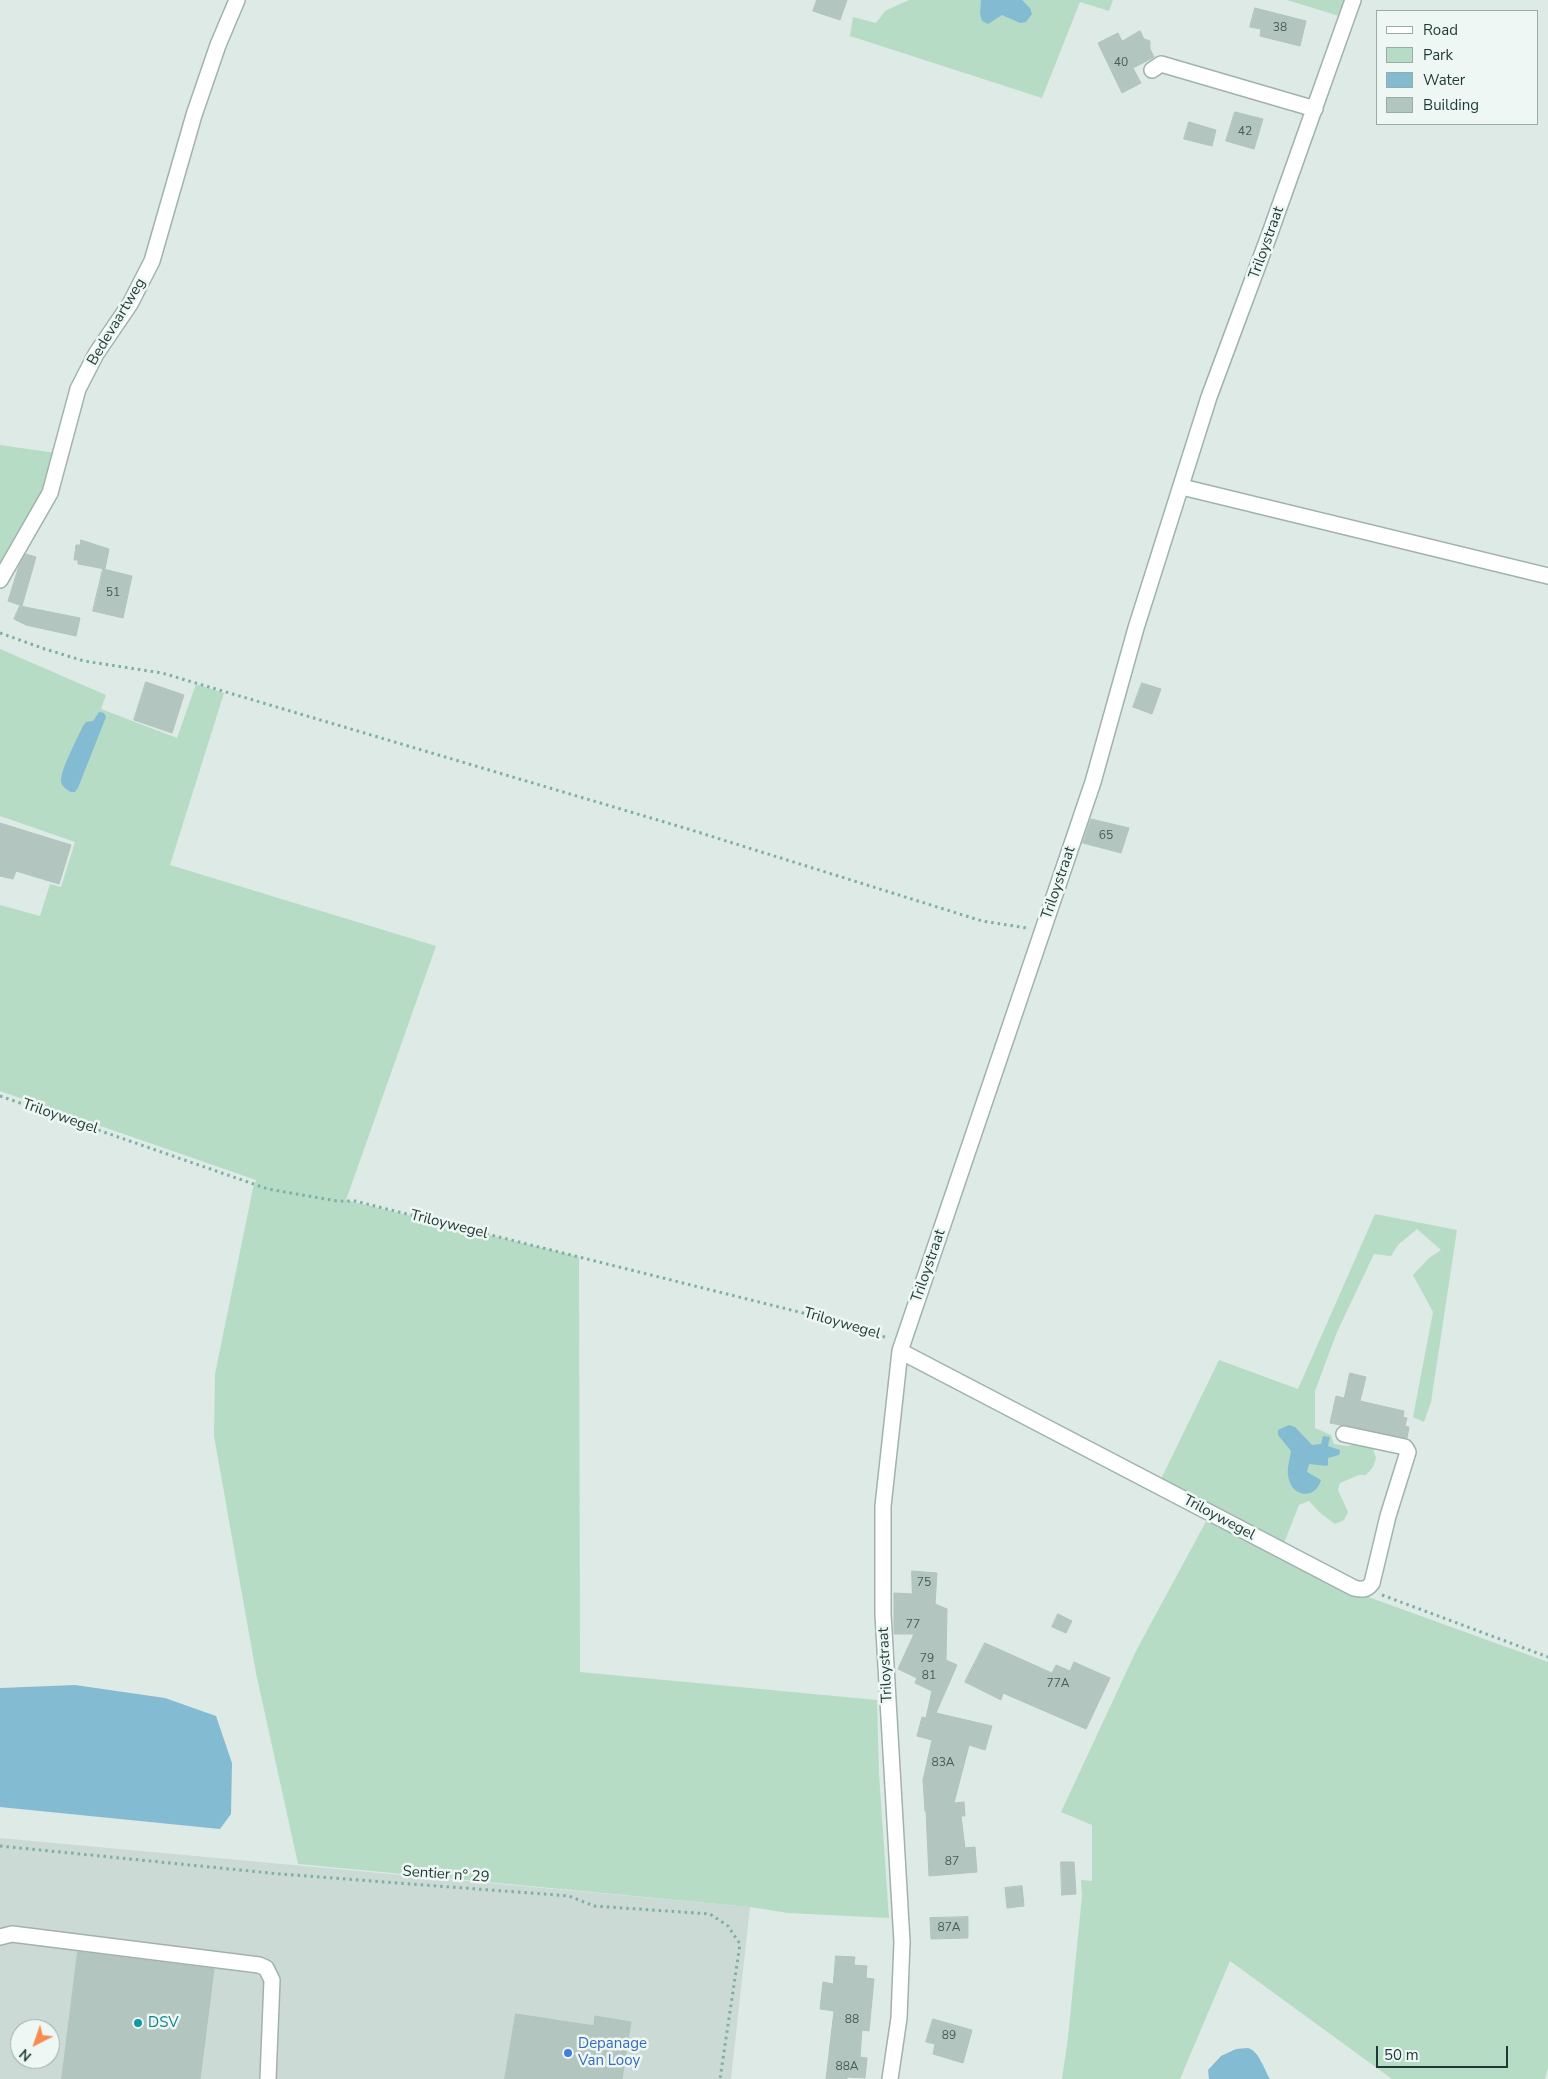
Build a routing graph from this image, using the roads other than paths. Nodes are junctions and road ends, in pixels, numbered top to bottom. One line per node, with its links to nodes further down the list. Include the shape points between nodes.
1 (237, 0): 7 (street, Bedevaartweg, via 194,115 152,261 78,389 50,493)
2 (1353, 0): 4 (street, Triloystraat)
3 (1152, 70): 4 (street, via 1161,64)
4 (1315, 109): 5 (street, Triloystraat, via 1209,397)
5 (1182, 487): 6 (street); 8 (street, Triloystraat, via 1136,628 1093,782)
6 (1548, 576)
7 (0, 580)
8 (902, 1347): 9 (street, Triloywegel, via 1362,1590 1372,1583 1408,1452 1405,1447); 12 (street, Triloystraat, via 883,1506 883,1614 902,1942 899,2018)
9 (1344, 1434)
10 (0, 1937): 11 (street, via 12,1934 259,1964 266,1968 272,1980)
11 (268, 2079)
12 (890, 2079)

